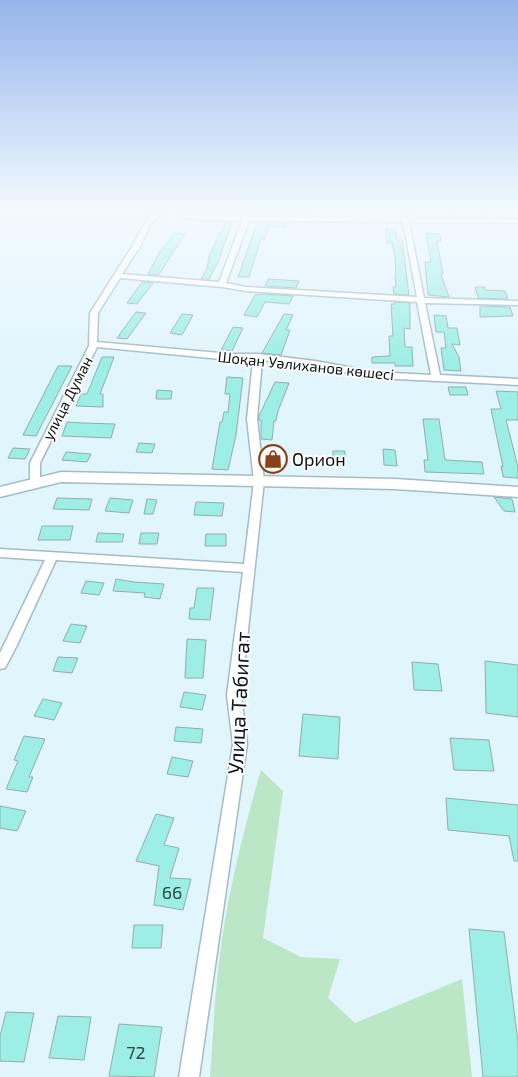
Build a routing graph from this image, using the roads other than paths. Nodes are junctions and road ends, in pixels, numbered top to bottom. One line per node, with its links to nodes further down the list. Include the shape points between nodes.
1 (126, 262): 4 (street, улица Думан)
2 (230, 262): 5 (street)
3 (413, 262): 6 (street)
4 (117, 276): 5 (street); 8 (street, улица Думан, via 94,313)
5 (222, 285): 6 (street)
6 (420, 300): 7 (street); 10 (street)
7 (518, 303)
8 (94, 344): 9 (street, Шоқан Уәлиханов көшесі); 13 (street, улица Думан, via 35,463)
9 (258, 357): 10 (street, Шоқан Уәлиханов көшесі, via 376,374); 12 (street, Улица Табигат, via 252,419)
10 (436, 378): 11 (street, Шоқан Уәлиханов көшесі)
11 (518, 382)
12 (259, 481): 13 (street, via 61,477); 15 (street, via 395,484); 18 (street, Улица Табигат)
13 (35, 482): 14 (street)
14 (0, 492)
15 (518, 492)
16 (0, 553): 17 (street)
17 (53, 556): 18 (street); 19 (street)
18 (248, 568): 20 (street, Улица Табигат, via 234,695 240,744)
19 (0, 664)
20 (189, 1077)

